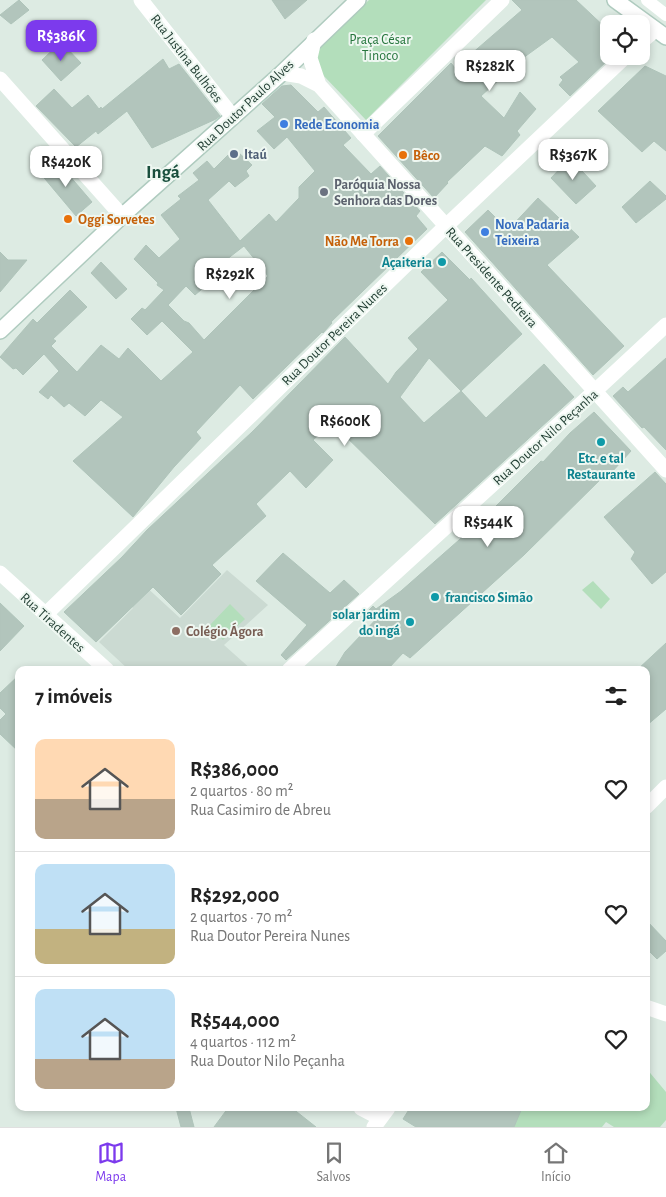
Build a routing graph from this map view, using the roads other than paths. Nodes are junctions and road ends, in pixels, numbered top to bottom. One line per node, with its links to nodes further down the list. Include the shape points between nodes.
1 (141, 0): 13 (street, Rua Justina Bulhões)
2 (358, 0): 8 (street, Rua Doutor Paulo Alves)
3 (502, 0): 14 (street)
4 (616, 0): 7 (street)
5 (647, 0): 6 (street)
6 (666, 15)
7 (661, 34)
8 (314, 40): 10 (street, Rua Doutor Paulo Alves); 12 (street, Rua Presidente Pedreira, via 310,58)
9 (616, 65): 16 (street, Rua Doutor Pereira Nunes)
10 (282, 73): 12 (street, Rua Presidente Pedreira, via 301,76); 13 (street, Rua Doutor Paulo Alves)
11 (0, 80): 15 (street)
12 (319, 85): 14 (street, Rua Presidente Pedreira)
13 (233, 117): 15 (street, Rua Doutor Paulo Alves)
14 (363, 134): 16 (street, Rua Presidente Pedreira)
15 (122, 216): 18 (street, Rua Doutor Paulo Alves)
16 (446, 226): 19 (street, Rua Presidente Pedreira); 22 (street, Rua Doutor Pereira Nunes)
17 (666, 324): 19 (street, Rua Doutor Nilo Peçanha)
18 (0, 331)
19 (595, 391): 20 (street, Rua Presidente Pedreira); 24 (street, Rua Doutor Nilo Peçanha)
20 (666, 470)
21 (0, 573): 22 (street, Rua Tiradentes)
22 (46, 614): 23 (street, Rua Tiradentes)
23 (103, 666)
24 (293, 666)
25 (666, 787): 26 (street)
26 (650, 803)
27 (650, 1008): 28 (street)
28 (666, 1014)
29 (367, 1111): 30 (street)
30 (381, 1118)

